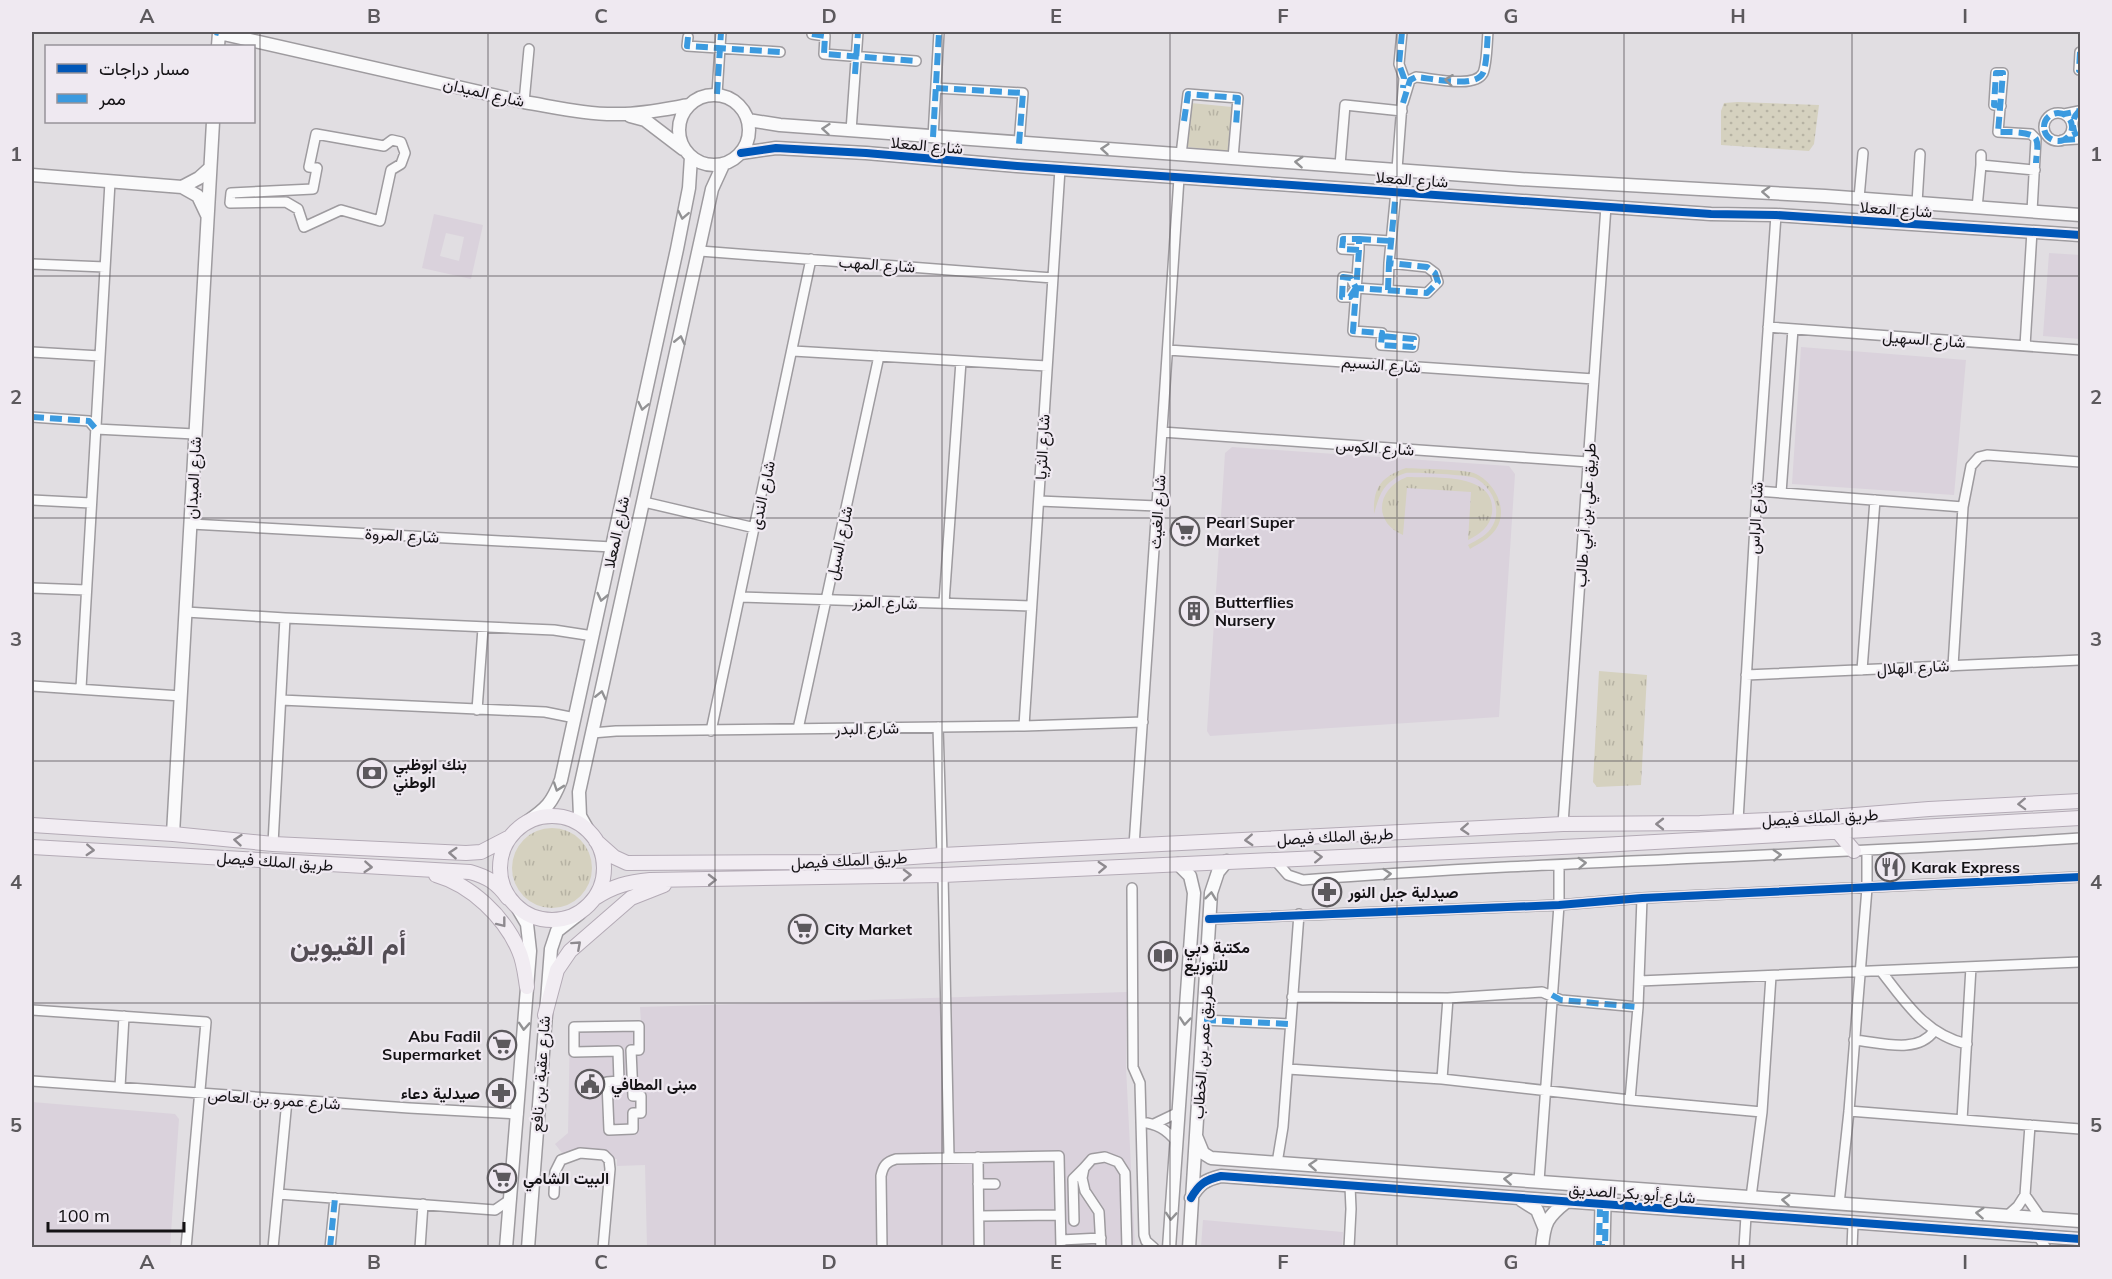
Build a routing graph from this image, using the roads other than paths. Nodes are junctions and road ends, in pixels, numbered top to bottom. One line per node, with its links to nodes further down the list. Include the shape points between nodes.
1 (721, 32): 9 (street)
2 (858, 32): 13 (street)
3 (939, 32): 16 (street)
4 (1402, 32): 21 (street)
5 (1488, 32): 21 (street, one-way to 21, via 1483,73 1478,79 1468,83 1416,76 1410,80)
6 (812, 34): 13 (street, via 825,36 824,54)
7 (688, 37): 9 (street, via 687,46)
8 (218, 45): 18 (street, شارع الميدان, via 219,33)
9 (720, 48): 11 (street); 17 (street)
10 (529, 49): 18 (street)
11 (780, 52)
12 (2080, 52): 15 (street)
13 (856, 57): 14 (street); 29 (street)
14 (916, 61)
15 (2080, 70)
16 (936, 88): 31 (street); 35 (street, via 1023,93)
17 (717, 94): 19 (street, via 697,98); 25 (street, via 736,102)
18 (524, 102): 23 (street, شارع الميدان)
19 (688, 105): 23 (street, شارع الميدان); 36 (street, via 678,126)
20 (2001, 106): 32 (street, via 1998,132)
21 (1402, 107): 44 (street, via 1345,105); 48 (street)
22 (2080, 111): 24 (street); 28 (street)
23 (623, 114): 36 (street, شارع الميدان, via 645,120)
24 (2064, 114): 27 (street, via 2051,114); 28 (street)
25 (748, 120): 29 (street, شارع المعلا, one-way to 25); 37 (street, via 747,143)
26 (213, 123): 46 (street, شارع الميدان)
27 (2044, 126): 32 (street); 33 (street, via 2045,132)
28 (2072, 127): 33 (street, via 2068,136); 34 (street)
29 (851, 131): 31 (street, شارع المعلا)
30 (316, 134): 30 (street, via 384,146 392,141 401,142 405,153 402,164 391,170 380,221 341,210 304,227 298,209 286,202 230,203 231,192 313,189 317,168 309,167)
31 (933, 137): 35 (street, شارع المعلا)
32 (2036, 138): 33 (street); 49 (street)
33 (2056, 140): 34 (street)
34 (2079, 140)
35 (1018, 144): 40 (street, شارع المعلا, one-way to 35)
36 (687, 153): 43 (street, via 701,163); 110 (street, شارع المعلا, one-way to 110, via 689,188)
37 (741, 153): 43 (street); 47 (street, شارع المعلا, via 776,148)
38 (1863, 153): 57 (street)
39 (1920, 154): 58 (street)
40 (1181, 155): 42 (street, شارع المعلا); 42 (street, via 1188,94 1238,98)
41 (1981, 155): 45 (street)
42 (1233, 158): 44 (street, شارع المعلا, one-way to 42)
43 (723, 165): 72 (street, شارع المعلا, via 712,189)
44 (1340, 165): 48 (street, شارع المعلا)
45 (1980, 165): 49 (street); 60 (street)
46 (210, 168): 54 (street); 65 (street, شارع الميدان)
47 (1060, 169): 51 (street, شارع المعلا); 77 (street, شارع الثريا)
48 (1397, 169): 53 (street, شارع المعلا); 55 (street)
49 (2036, 170): 62 (street)
50 (32, 175): 52 (street)
51 (1179, 177): 55 (street, شارع المعلا); 84 (street, شارع الغيث)
52 (110, 182): 54 (street); 76 (street)
53 (1608, 184): 56 (street, via 1591,188 1499,182 1492,184 1491,189); 57 (street, شارع المعلا, one-way to 53)
54 (182, 187): 65 (street, via 198,196)
55 (1396, 191): 56 (street, شارع المعلا); 70 (street)
56 (1497, 198): 59 (street, شارع المعلا)
57 (1859, 198): 58 (street, شارع المعلا)
58 (1917, 203): 60 (street, شارع المعلا)
59 (1606, 206): 63 (street, شارع المعلا); 92 (street, طريق علي بن أبي طالب)
60 (1977, 207): 61 (street, شارع المعلا)
61 (1990, 208): 62 (street, شارع المعلا); 66 (street, via 1993,219 1986,222 1862,215)
62 (2032, 212): 64 (street, شارع المعلا)
63 (1776, 215): 66 (street, شارع المعلا); 80 (street, شارع الراس)
64 (2080, 215)
65 (208, 219): 96 (street, شارع الميدان)
66 (1853, 220): 67 (street, شارع المعلا)
67 (2032, 231): 68 (street, شارع المعلا); 83 (street)
68 (2080, 235)
69 (1359, 239): 70 (street); 71 (street); 71 (street, via 1343,238 1342,249)
70 (1391, 241): 74 (street)
71 (1359, 250): 78 (street)
72 (700, 251): 73 (street, شارع المهب); 104 (street, شارع المعلا, one-way to 72)
73 (811, 259): 77 (street, شارع المهب); 86 (street, شارع الندى)
74 (1389, 263): 79 (street); 79 (street, via 1427,267 1436,273 1438,282 1427,293)
75 (32, 264): 76 (street)
76 (105, 267): 88 (street)
77 (1053, 278): 91 (street, شارع الثريا)
78 (1356, 288): 79 (street); 82 (street, via 1353,331)
79 (1388, 290)
80 (1768, 327): 81 (street, شارع السهيل); 99 (street, شارع الراس)
81 (1793, 329): 83 (street, شارع السهيل); 100 (street)
82 (1382, 336)
83 (2025, 346): 85 (street, شارع السهيل)
84 (1168, 350): 92 (street, شارع النسيم); 95 (street, شارع الغيث)
85 (2080, 350)
86 (793, 351): 89 (street); 109 (street, شارع الندى)
87 (32, 352): 88 (street)
88 (100, 356): 94 (street)
89 (879, 356): 90 (street); 114 (street, شارع السيل)
90 (961, 361): 91 (street); 115 (street)
91 (1047, 366): 103 (street, شارع الثريا)
92 (1594, 379): 97 (street, طريق علي بن أبي طالب)
93 (32, 417): 94 (street, via 89,421)
94 (96, 429): 96 (street); 105 (street)
95 (1162, 432): 97 (street, شارع الكوس); 106 (street, شارع الغيث)
96 (195, 434): 108 (street, شارع الميدان)
97 (1588, 462): 141 (street, طريق علي بن أبي طالب)
98 (2080, 462): 107 (street, via 1983,456 1971,466)
99 (1756, 491): 100 (street); 124 (street, شارع الراس)
100 (1781, 493): 102 (street)
101 (32, 500): 105 (street)
102 (1875, 500): 107 (street); 123 (street)
103 (1039, 501): 106 (street); 116 (street, شارع الثريا)
104 (644, 502): 109 (street); 136 (street, شارع المعلا, one-way to 104)
105 (91, 504): 112 (street)
106 (1157, 506): 131 (street, شارع الغيث)
107 (1963, 507): 122 (street)
108 (191, 524): 110 (street, شارع المروة); 117 (street, شارع الميدان)
109 (755, 528): 113 (street, شارع الندى)
110 (612, 546): 120 (street, شارع المعلا, one-way to 120)
111 (32, 588): 112 (street)
112 (86, 590): 126 (street)
113 (740, 597): 114 (street, شارع المزر); 135 (street, شارع الندى)
114 (826, 600): 115 (street, شارع المزر); 134 (street, شارع السيل)
115 (944, 603): 116 (street, شارع المزر)
116 (1031, 606): 133 (street, شارع الثريا)
117 (186, 612): 118 (street); 127 (street, شارع الميدان)
118 (285, 618): 119 (street); 128 (street)
119 (483, 627): 120 (street); 129 (street)
120 (593, 636): 130 (street, شارع المعلا)
121 (2080, 660): 122 (street, شارع الهلال)
122 (1953, 666): 123 (street, شارع الهلال)
123 (1862, 670): 124 (street, شارع الهلال)
124 (1746, 675): 139 (street, شارع الراس)
125 (32, 686): 126 (street)
126 (81, 688): 127 (street)
127 (181, 696): 144 (street, شارع الميدان)
128 (281, 700): 129 (street); 148 (street)
129 (477, 710): 130 (street, via 545,712)
130 (575, 718): 140 (street, شارع المعلا, one-way to 140, via 554,800)
131 (1143, 722): 133 (street, شارع البدر); 149 (street, شارع الغيث)
132 (938, 726): 133 (street, شارع البدر); 134 (street, شارع البدر); 153 (street)
133 (1024, 726)
134 (798, 729): 135 (street, شارع البدر)
135 (711, 731): 136 (street, شارع البدر)
136 (592, 733): 145 (street, شارع المعلا, via 578,805 579,816)
137 (2080, 801): 139 (main road, طريق الملك فيصل, one-way to 139)
138 (2080, 818): 143 (main road, طريق الملك فيصل)
139 (1738, 821): 141 (main road, طريق الملك فيصل, one-way to 141); 150 (main road, via 1733,831 1631,837)
140 (527, 822): 145 (main road, via 543,816 560,816 576,822); 146 (main road)
141 (1563, 824): 149 (main road, طريق الملك فيصل, one-way to 149)
142 (32, 825): 144 (main road, طريق الملك فيصل)
143 (1838, 832): 150 (main road, طريق الملك فيصل); 152 (main road)
144 (173, 834): 148 (main road, طريق الملك فيصل, one-way to 144)
145 (593, 836): 153 (main road, طريق الملك فيصل, via 614,857 627,863 840,862); 165 (main road, via 604,870)
146 (508, 838): 148 (main road, طريق الملك فيصل, one-way to 148, via 481,852 466,853); 166 (main road, via 499,868)
147 (2080, 838): 152 (street)
148 (273, 843)
149 (1134, 846): 153 (main road, طريق الملك فيصل)
150 (1583, 846): 154 (main road, طريق الملك فيصل, one-way to 150)
151 (32, 847): 158 (main road, طريق الملك فيصل, one-way to 158)
152 (1861, 851): 157 (street, one-way to 152); 163 (street)
153 (942, 855)
154 (1274, 859): 155 (main road, طريق الملك فيصل); 157 (street, one-way to 157, via 1288,875 1303,880)
155 (1227, 861): 156 (main road, طريق الملك فيصل); 170 (street, طريق عمر بن الخطاب, one-way to 155, via 1212,886)
156 (1178, 864): 159 (main road, طريق الملك فيصل, one-way to 156); 178 (street, طريق عمر بن الخطاب, via 1187,871 1194,887)
157 (1558, 864): 167 (street)
158 (419, 870): 166 (main road, طريق الملك فيصل, via 470,872 488,877); 177 (main road, one-way to 177, via 461,885 497,917 520,951)
159 (943, 875): 161 (main road, طريق الملك فيصل, one-way to 159); 213 (street)
160 (2080, 877): 163 (street)
161 (678, 881): 165 (main road, طريق الملك فيصل, via 622,884); 185 (main road, one-way to 161, via 557,970 570,951 631,898)
162 (1132, 888): 207 (street, via 1133,1067 1140,1083)
163 (1867, 888): 164 (street); 174 (street)
164 (1642, 897): 167 (street); 176 (street)
165 (595, 898): 168 (main road)
166 (513, 903): 168 (main road, via 531,916 548,920); 177 (street, شارع عقبة بن نافع, via 530,934)
167 (1559, 905): 169 (street); 180 (street)
168 (580, 913): 185 (street, شارع عقبة بن نافع, via 557,931 551,948)
169 (1299, 915): 170 (street); 181 (street)
170 (1209, 919): 179 (street, طريق عمر بن الخطاب)
171 (2080, 962): 172 (street)
172 (1971, 967): 173 (street); 192 (street)
173 (1881, 971): 174 (street); 190 (street, via 1914,1014)
174 (1859, 972): 175 (street); 191 (street)
175 (1772, 976): 176 (street); 204 (street)
176 (1639, 981): 183 (street)
177 (527, 987): 202 (street, شارع عقبة بن نافع, one-way to 202)
178 (1187, 990): 179 (street, via 1198,985); 205 (street, طريق عمر بن الخطاب, one-way to 205)
179 (1206, 991): 187 (street, طريق عمر بن الخطاب)
180 (1552, 995): 182 (street, via 1542,992); 183 (street, via 1561,1000); 197 (street)
181 (1292, 998): 182 (street); 188 (street)
182 (1448, 998): 194 (street)
183 (1638, 1007): 200 (street)
184 (32, 1010): 186 (street)
185 (544, 1015): 203 (street, شارع عقبة بن نافع)
186 (124, 1016): 196 (street); 198 (street, via 206,1022)
187 (1204, 1020): 188 (street); 211 (street, طريق عمر بن الخطاب)
188 (1290, 1024): 193 (street)
189 (574, 1027): 189 (street, via 639,1026 639,1050 631,1050 633,1096 641,1096 641,1113 633,1113 633,1129 609,1130 607,1082 619,1082 618,1050 574,1052)
190 (1934, 1031): 191 (street, via 1916,1045); 192 (street)
191 (1854, 1040): 201 (street)
192 (1967, 1044): 206 (street)
193 (1288, 1069): 194 (street); 215 (street)
194 (1442, 1078): 197 (street)
195 (32, 1081): 196 (street, شارع عمرو بن العاص)
196 (120, 1087): 198 (street, شارع عمرو بن العاص)
197 (1544, 1090): 200 (street); 218 (street)
198 (198, 1093): 199 (street, شارع عمرو بن العاص); 251 (street)
199 (287, 1100): 202 (street, شارع عمرو بن العاص); 224 (street)
200 (1630, 1100): 204 (street)
201 (1849, 1111): 206 (street); 233 (street)
202 (518, 1112): 203 (street); 231 (street, شارع عقبة بن نافع)
203 (538, 1112): 256 (street, شارع عقبة بن نافع)
204 (1762, 1112): 227 (street)
205 (1177, 1113): 208 (street); 212 (street, طريق عمر بن الخطاب)
206 (1962, 1120): 209 (street)
207 (1142, 1122): 208 (street); 261 (street, via 1144,1235)
208 (1154, 1124): 212 (street)
209 (2030, 1125): 210 (street); 226 (street)
210 (2080, 1128)
211 (1196, 1136): 215 (street, شارع أبو بكر الصديق, via 1203,1153 1211,1158); 229 (street, طريق عمر بن الخطاب)
212 (1176, 1141): 262 (street, طريق عمر بن الخطاب, one-way to 262)
213 (949, 1157): 214 (street); 258 (street, via 896,1159 883,1168)
214 (978, 1157): 219 (street); 237 (street, via 1059,1156)
215 (1277, 1163): 217 (street, شارع أبو بكر الصديق, one-way to 215)
216 (1084, 1168): 242 (street, via 1073,1179); 249 (street, via 1085,1191 1100,1212); 260 (street, via 1092,1159 1105,1156 1118,1162 1125,1173)
217 (1472, 1177): 218 (street, شارع أبو بكر الصديق, one-way to 217); 222 (street, via 1395,1177 1390,1185)
218 (1539, 1181): 223 (street, شارع أبو بكر الصديق)
219 (978, 1184): 220 (street); 239 (street)
220 (995, 1184)
221 (1350, 1186): 222 (street, شارع أبو بكر الصديق); 229 (street, شارع أبو بكر الصديق, via 1221,1176 1206,1179); 264 (street)
222 (1395, 1189): 230 (street, شارع أبو بكر الصديق)
223 (1678, 1192): 227 (street, شارع أبو بكر الصديق); 235 (street, via 1688,1196 1687,1202 1629,1200)
224 (278, 1194): 228 (street); 252 (street)
225 (554, 1194): 257 (street, via 555,1172 561,1160 580,1153 604,1155 609,1160)
226 (2025, 1195): 238 (street); 241 (street)
227 (1751, 1197): 233 (street, شارع أبو بكر الصديق, one-way to 227)
228 (334, 1198): 234 (street); 253 (street)
229 (1191, 1198): 263 (street, طريق عمر بن الخطاب)
230 (1519, 1198): 232 (street, شارع أبو بكر الصديق); 245 (street, via 1537,1210)
231 (511, 1199): 236 (street); 246 (street, شارع عقبة بن نافع)
232 (1566, 1202): 235 (street, شارع أبو بكر الصديق); 245 (street)
233 (1839, 1203): 238 (street, شارع أبو بكر الصديق, one-way to 233)
234 (423, 1204): 236 (street); 254 (street)
235 (1601, 1205): 240 (street, شارع أبو بكر الصديق)
236 (495, 1210): 246 (street)
237 (1060, 1215): 239 (street); 250 (street)
238 (2008, 1215): 241 (street, شارع أبو بكر الصديق)
239 (979, 1216): 259 (street)
240 (1746, 1216): 244 (street, شارع أبو بكر الصديق); 266 (street)
241 (2041, 1218): 243 (street, شارع أبو بكر الصديق)
242 (1074, 1221)
243 (2080, 1221)
244 (1853, 1224): 247 (street, شارع أبو بكر الصديق); 267 (street)
245 (1544, 1227): 265 (street)
246 (508, 1229): 255 (street, شارع عقبة بن نافع)
247 (2038, 1236): 248 (street, شارع أبو بكر الصديق); 268 (street)
248 (2077, 1239): 269 (street)
249 (1101, 1243): 250 (street)
250 (1061, 1244)
251 (186, 1248)
252 (273, 1248)
253 (330, 1248)
254 (420, 1248)
255 (506, 1248)
256 (528, 1248)
257 (603, 1248)
258 (882, 1248)
259 (979, 1248)
260 (1127, 1248)
261 (1154, 1248)
262 (1169, 1248)
263 (1189, 1248)
264 (1349, 1248)
265 (1542, 1248)
266 (1744, 1248)
267 (1852, 1248)
268 (2046, 1248)
269 (2063, 1248)

